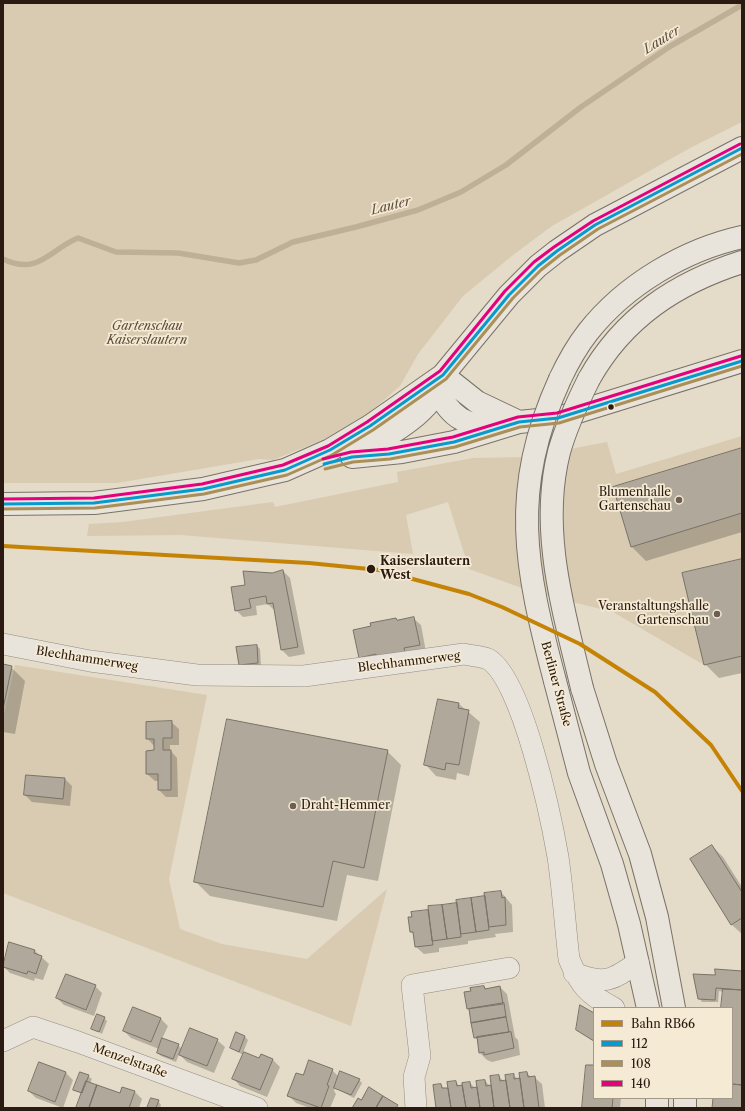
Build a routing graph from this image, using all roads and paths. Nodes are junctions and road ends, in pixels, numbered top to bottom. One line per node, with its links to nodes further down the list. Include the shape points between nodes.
1 (742, 148): 5 (main road, via 594,225 557,251 523,280 498,307)
2 (742, 237): 11 (main road, Berliner Straße, bridge, via 716,244 681,259 651,276 626,294 588,331 570,359 547,409 533,455 527,495 527,546 532,582 555,681 579,773 612,864)
3 (742, 262): 16 (main road, Berliner Straße, bridge, via 688,283 647,311 612,344 589,379 565,434 557,464 552,500 552,536 566,622 582,688 606,764 640,854 657,917)
4 (742, 361): 6 (main road, via 570,415)
5 (441, 383): 6 (main road, via 451,411 463,421 474,425); 7 (main road, via 424,407 397,430); 8 (main road, via 351,439)
6 (509, 425): 7 (main road, via 454,442 402,452)
7 (352, 456): 8 (main road, via 305,468)
8 (285, 470): 9 (main road, via 203,489 128,500)
9 (3, 504)
10 (3, 644): 13 (street, Blechhammerweg, via 90,661 196,675 304,676 464,654 488,659 506,679 516,698 533,750 558,856 569,959)
11 (638, 962): 13 (street, via 610,979 592,980); 15 (main road, Berliner Straße)
12 (509, 968): 19 (street, via 412,985 420,1056 414,1078)
13 (574, 972): 14 (street, Blechhammerweg, via 588,992)
14 (612, 1007)
15 (648, 1007)
16 (674, 1007)
17 (3, 1040): 18 (street, Menzelstraße, via 33,1027)
18 (257, 1108)
19 (416, 1108)

